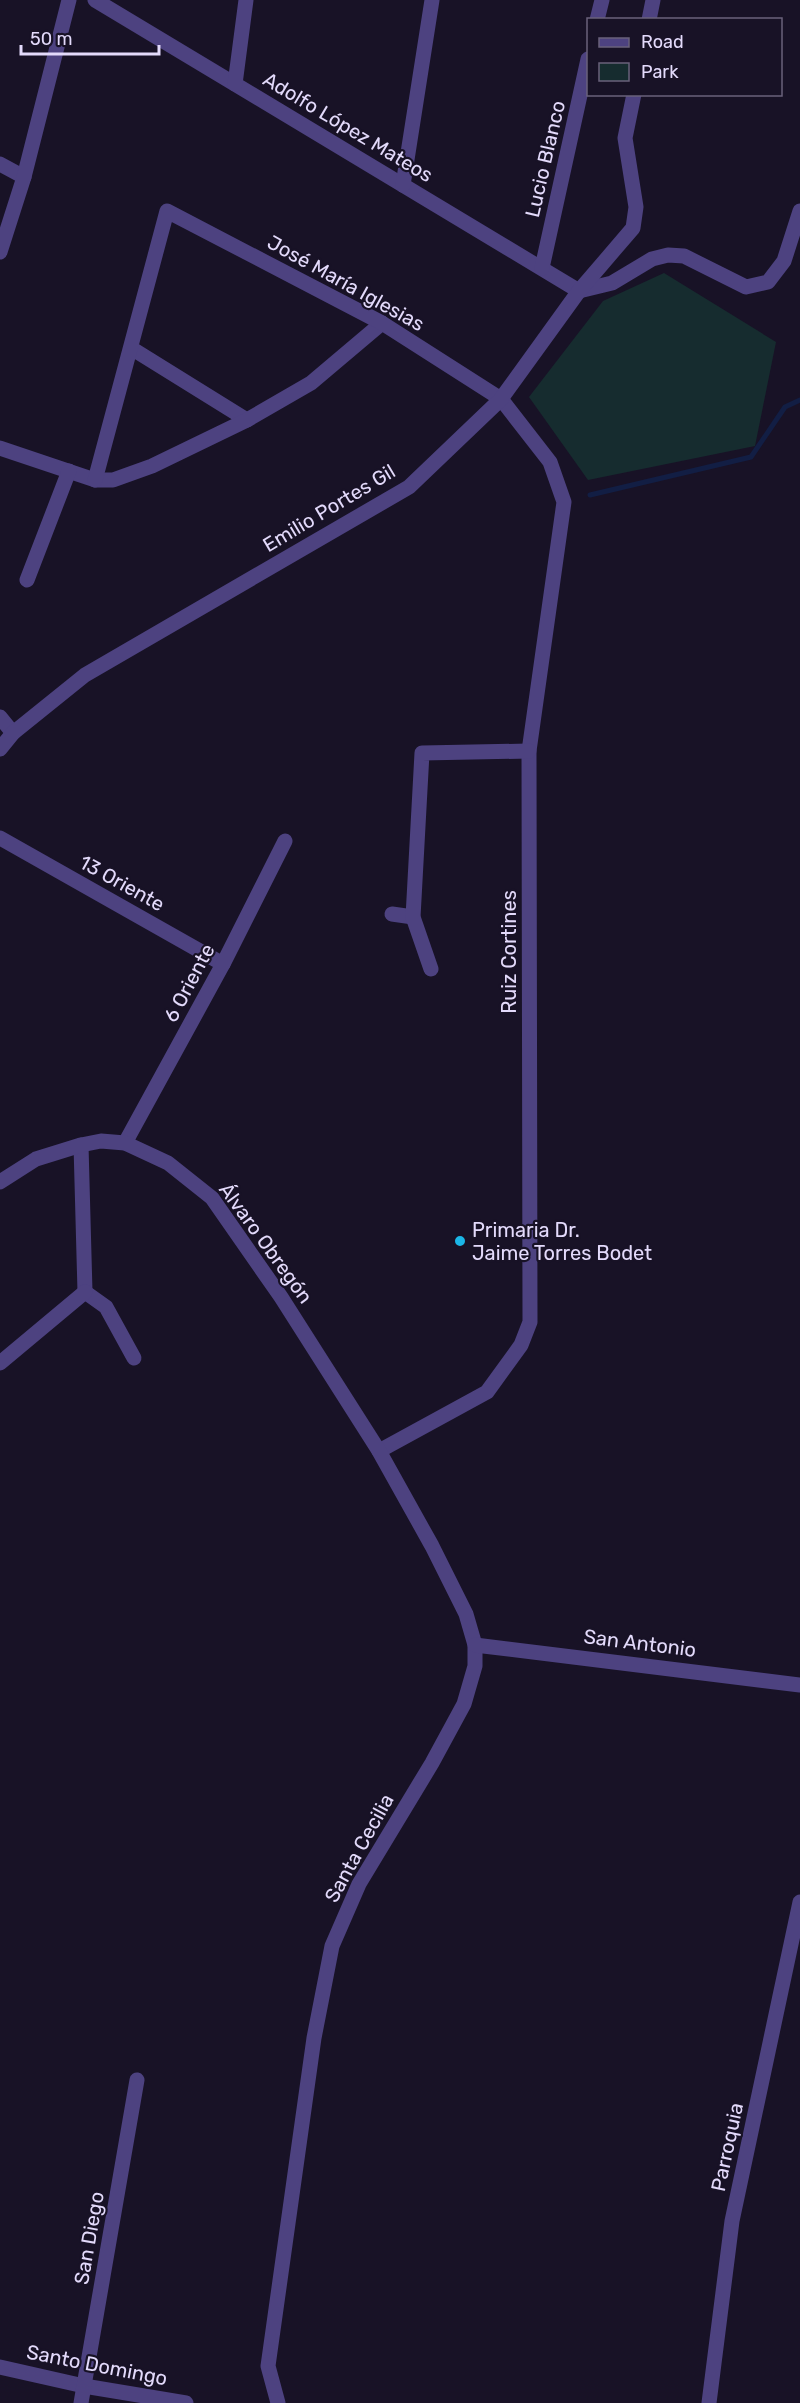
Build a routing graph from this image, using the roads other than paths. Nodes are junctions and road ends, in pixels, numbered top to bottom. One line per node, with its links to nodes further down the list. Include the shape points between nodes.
1 (69, 0): 13 (street)
2 (95, 0): 10 (street, Adolfo López Mateos)
3 (246, 0): 10 (street)
4 (432, 0): 14 (street)
5 (602, 0): 7 (street)
6 (653, 0): 8 (street)
7 (598, 18)
8 (649, 18)
9 (587, 64): 17 (street, Lucio Blanco)
10 (235, 84): 14 (street, Adolfo López Mateos)
11 (634, 96): 18 (street, via 625,138 636,207 633,228)
12 (0, 164): 13 (street)
13 (24, 177): 16 (street)
14 (403, 185): 17 (street, Adolfo López Mateos)
15 (800, 215): 18 (street, via 784,261 768,282 746,287 684,256 668,255 652,259 612,283)
16 (0, 252)
17 (542, 268): 18 (street, Adolfo López Mateos)
18 (579, 291): 21 (street, Emilio Portes Gil)
19 (382, 323): 20 (street, José María Iglesias, via 167,211); 21 (street, José María Iglesias); 22 (street, via 311,383)
20 (131, 348): 22 (street); 25 (street)
21 (501, 399): 28 (street, Emilio Portes Gil, via 409,487 85,675); 30 (street, Ruiz Cortines, via 550,462 564,502)
22 (247, 420): 25 (street, via 152,466 113,480)
23 (0, 448): 24 (street)
24 (69, 471): 25 (street); 26 (street)
25 (95, 480)
26 (27, 580)
27 (0, 717): 28 (street)
28 (13, 733): 29 (street, Emilio Portes Gil)
29 (0, 749)
30 (529, 752): 34 (street, via 422,753); 43 (street, Ruiz Cortines, via 530,1322 521,1345 487,1392)
31 (0, 838): 35 (street, 13 Oriente)
32 (285, 841): 35 (street, 6 Oriente)
33 (392, 914): 34 (street)
34 (413, 917): 36 (street)
35 (224, 964): 37 (street, 6 Oriente)
36 (431, 969)
37 (125, 1143): 38 (street, Álvaro Obregón, via 101,1141); 43 (street, Álvaro Obregón, via 168,1163 212,1198)
38 (81, 1145): 39 (street, Álvaro Obregón, via 36,1159); 40 (street)
39 (0, 1182)
40 (85, 1292): 41 (street, via 106,1307); 42 (street)
41 (134, 1358)
42 (0, 1363)
43 (379, 1450): 44 (street, Santa Cecilia, via 466,1614)
44 (475, 1645): 45 (street, San Antonio); 53 (street, Santa Cecilia, via 475,1666 464,1704 359,1884 332,1946 314,2038 268,2367)
45 (800, 1684)
46 (800, 1902): 47 (street, Parroquia)
47 (798, 1927): 54 (street, Parroquia, via 732,2221)
48 (137, 2080): 50 (street, San Diego)
49 (0, 2367): 50 (street, Santo Domingo)
50 (84, 2386): 51 (street, San Diego); 52 (street, Santo Domingo)
51 (81, 2403)
52 (186, 2403)
53 (278, 2403)
54 (709, 2403)

